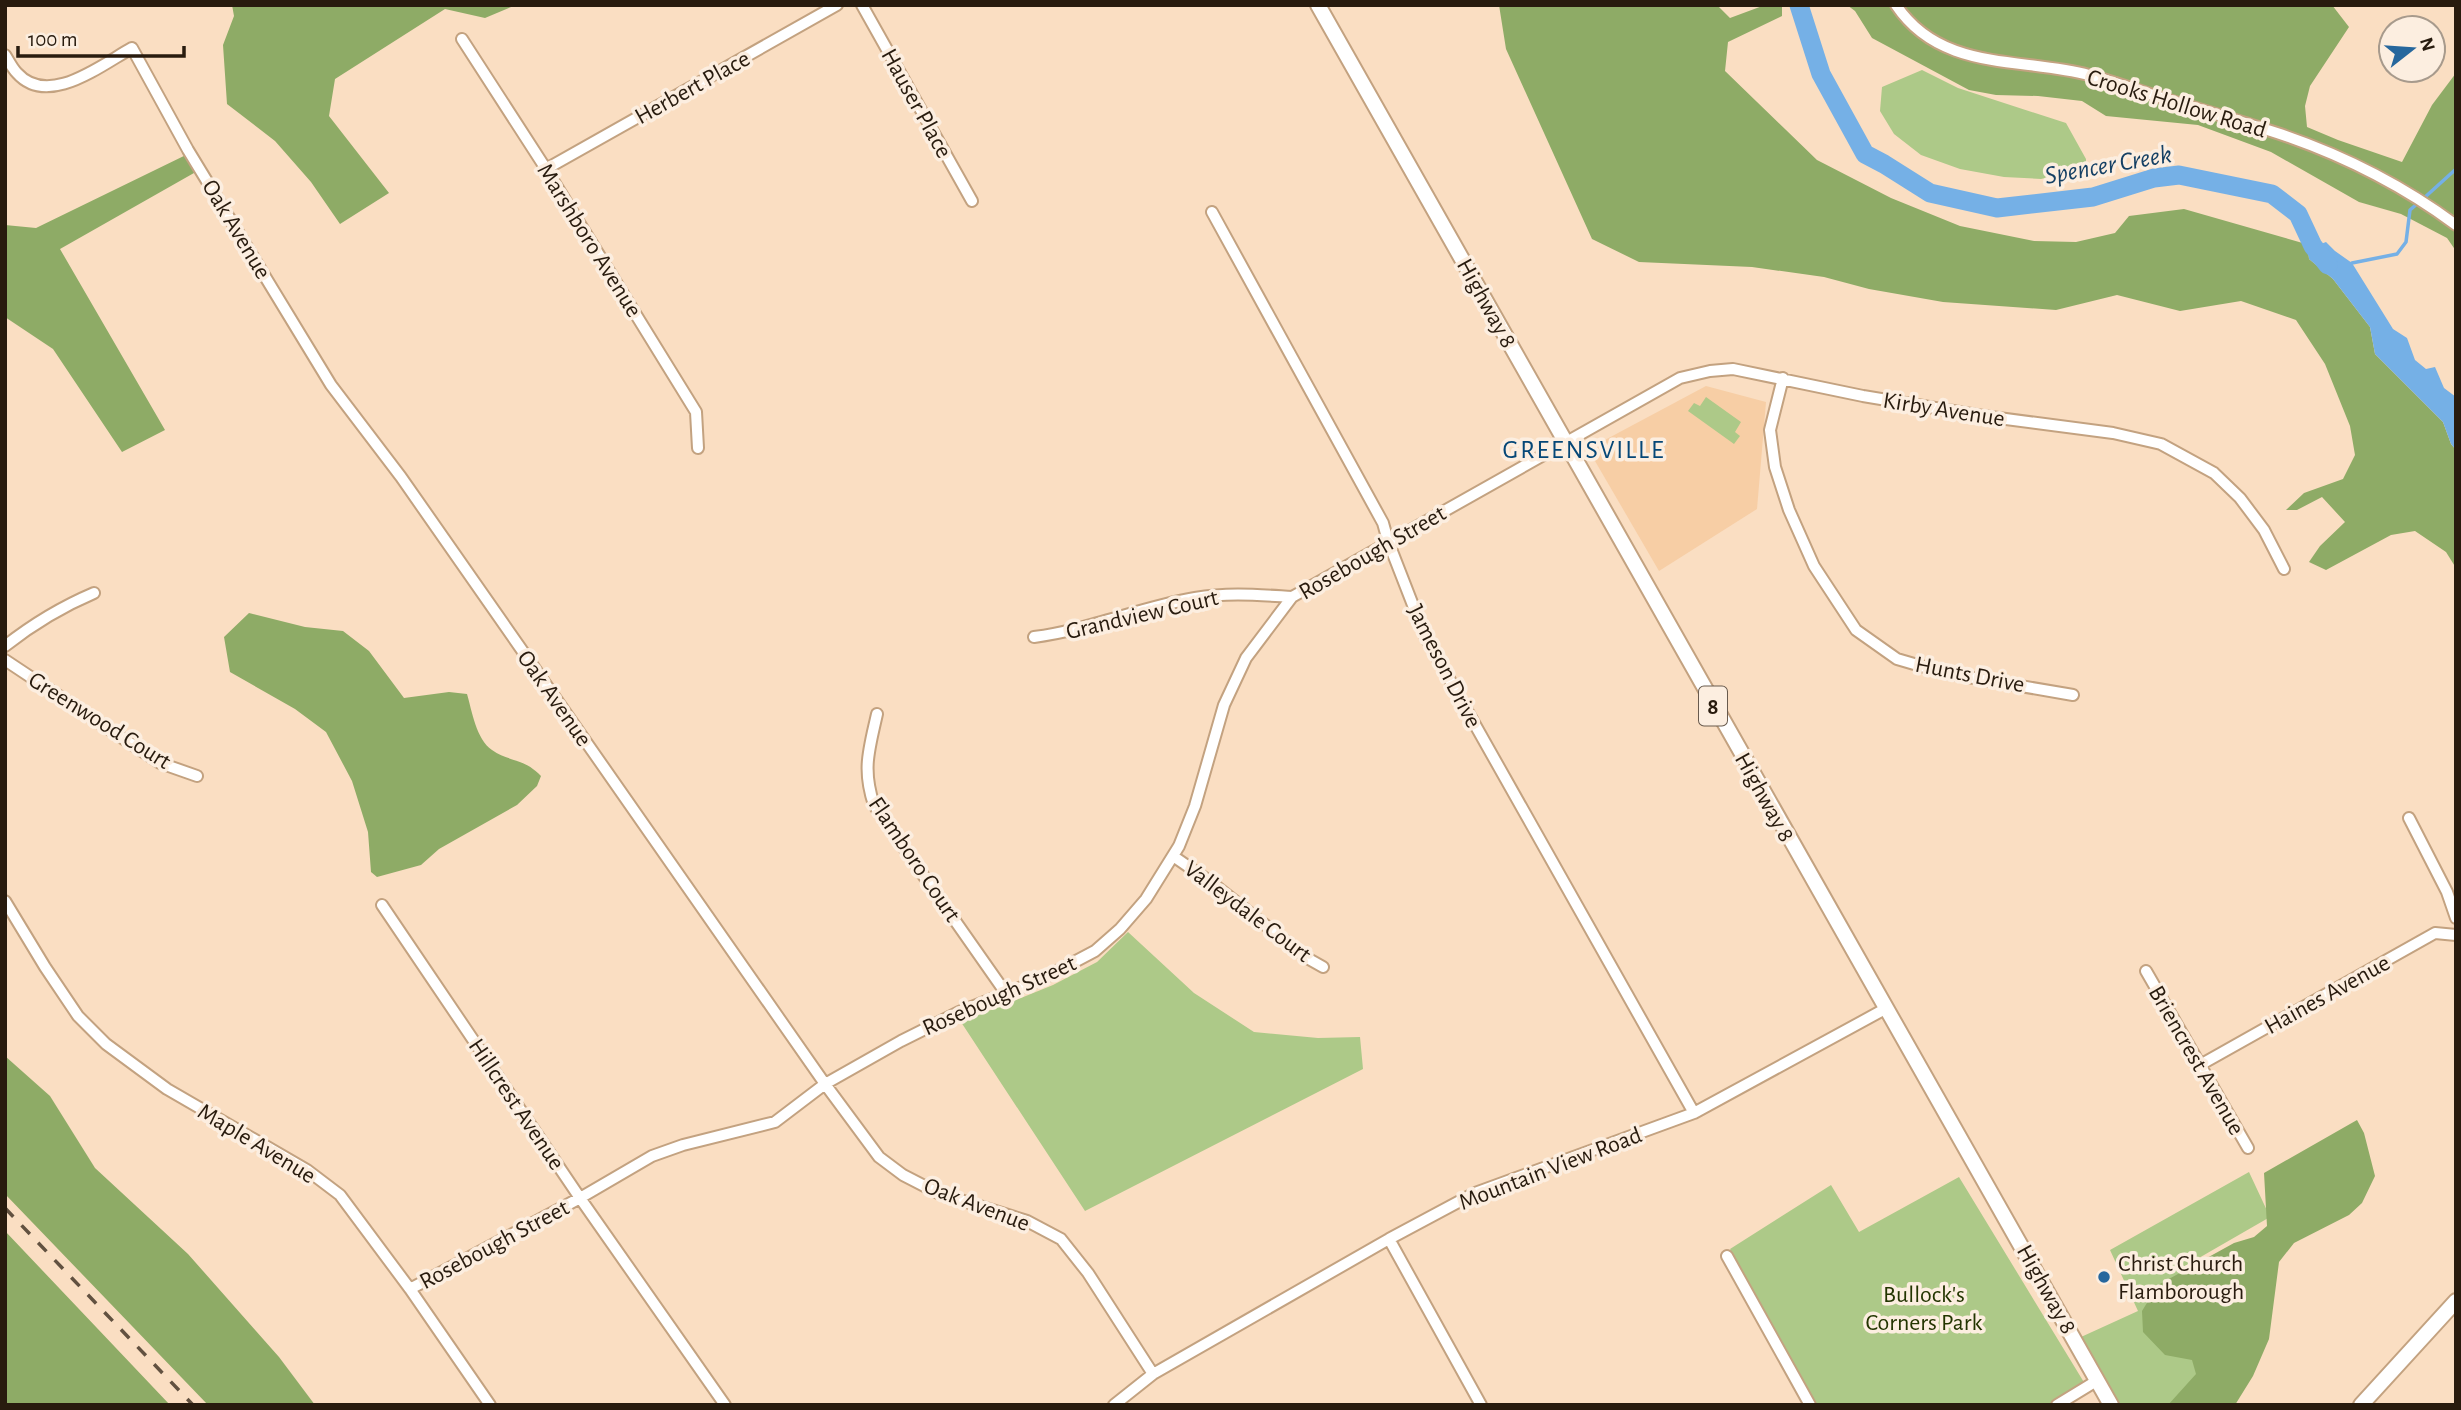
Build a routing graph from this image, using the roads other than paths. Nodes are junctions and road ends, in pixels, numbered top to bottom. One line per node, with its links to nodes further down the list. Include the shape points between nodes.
1 (837, 5): 7 (street, Herbert Place)
2 (862, 5): 8 (street, Hauser Place)
3 (1318, 5): 12 (main road, Highway 8 / 8)
4 (1896, 5): 10 (street, Crooks Hollow Road, via 1917,30 1949,49 2087,74 2278,133 2385,180)
5 (463, 39): 7 (street, Marshboro Avenue)
6 (5, 55): 35 (street, Oak Avenue, via 18,75 40,86 61,87 132,48 188,150 331,385 401,477)
7 (546, 169): 13 (street, Marshboro Avenue, via 696,412)
8 (972, 201)
9 (1212, 212): 14 (street, Jameson Drive, via 1383,523)
10 (2456, 225)
11 (1783, 378): 12 (street, Kirby Avenue, via 1733,369 1680,378); 15 (street, Kirby Avenue, via 1863,396 2161,444 2214,473 2240,498 2264,530); 21 (street, Hunts Drive, via 1770,430 1775,467 1814,566 1856,631 1897,659 1945,673)
12 (1565, 443): 14 (street, Rosebough Street); 33 (main road, Highway 8 / 8)
13 (698, 448)
14 (1388, 541): 17 (street, Rosebough Street); 36 (street, Jameson Drive, via 1425,636)
15 (2284, 569)
16 (94, 593): 19 (street, via 34,624)
17 (1292, 597): 18 (street, Grandview Court, via 1228,594 1194,598); 25 (street, Rosebough Street, via 1246,658 1224,705 1195,806)
18 (1034, 637)
19 (5, 646)
20 (5, 660): 23 (street, Greenwood Court, via 160,763)
21 (2073, 695)
22 (877, 714): 32 (street, Flamboro Court, via 867,783 874,805)
23 (197, 776)
24 (2409, 818): 28 (street)
25 (1173, 856): 30 (street, Valleydale Court); 32 (street, Rosebough Street, via 1146,899 1095,950 1042,979)
26 (5, 901): 41 (street, Maple Avenue, via 78,1016 106,1044 167,1089 307,1170 340,1195)
27 (383, 905): 38 (street, Hillcrest Avenue)
28 (2456, 918)
29 (2456, 935): 34 (street, Haines Avenue, via 2435,933)
30 (1323, 967)
31 (2146, 971): 34 (street, Briencrest Avenue)
32 (1005, 992): 35 (street, Rosebough Street, via 901,1041)
33 (1885, 1009): 36 (street, Mountain View Road); 44 (main road, Highway 8 / 8)
34 (2200, 1065): 37 (street, Briencrest Avenue)
35 (825, 1084): 38 (street, Rosebough Street, via 775,1122 652,1156); 43 (street, Oak Avenue, via 879,1157 904,1175 938,1193 1027,1221 1061,1239)
36 (1694, 1113): 39 (street, Mountain View Road, via 1475,1192)
37 (2248, 1148)
38 (580, 1199): 41 (street, Rosebough Street); 46 (street, Hillcrest Avenue)
39 (1389, 1239): 43 (street, Mountain View Road); 48 (street)
40 (1727, 1255): 49 (street)
41 (410, 1289): 45 (street, Maple Avenue)
42 (2456, 1301): 52 (main road)
43 (1153, 1374): 47 (street, Mountain View Road)
44 (2098, 1380): 50 (street); 51 (main road, Highway 8 / 8)
45 (490, 1405)
46 (725, 1405)
47 (1114, 1405)
48 (1481, 1405)
49 (1810, 1405)
50 (2057, 1405)
51 (2111, 1405)
52 (2361, 1405)

